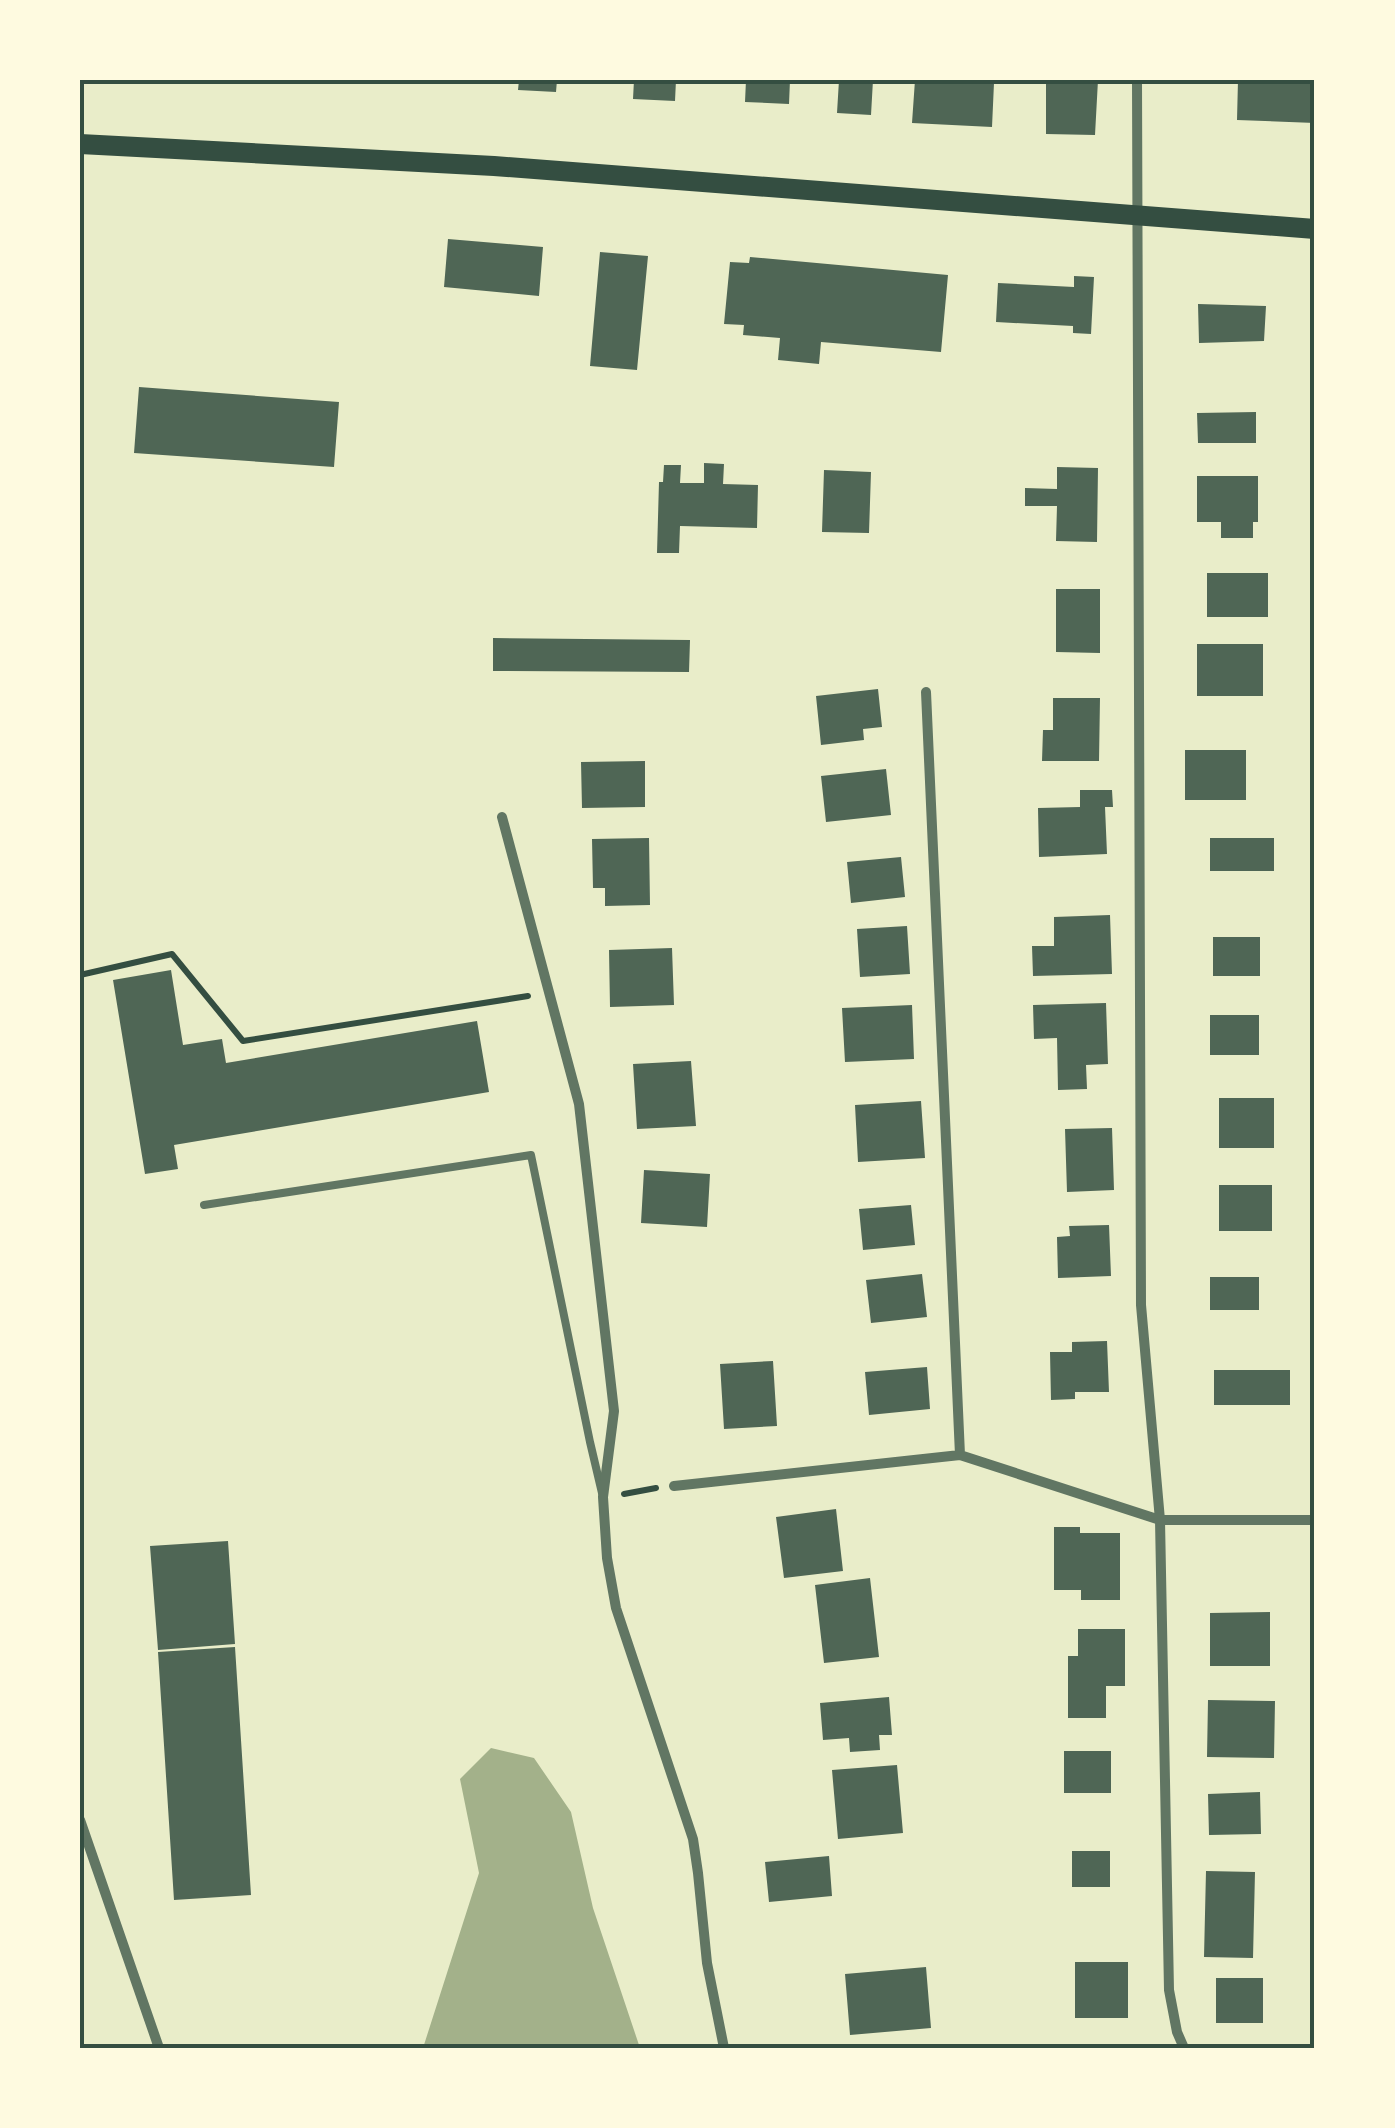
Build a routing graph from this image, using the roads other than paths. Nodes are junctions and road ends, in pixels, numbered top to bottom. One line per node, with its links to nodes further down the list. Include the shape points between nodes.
1 (1137, 80): 3 (street)
2 (80, 144): 3 (main road, via 494,166)
3 (1138, 215): 4 (main road); 11 (street, via 1140,1306)
4 (1315, 228)
5 (926, 692): 8 (street)
6 (502, 816): 10 (street, via 579,1104 614,1411)
7 (204, 1205): 10 (lane, via 532,1155)
8 (960, 1455): 9 (street); 11 (street)
9 (674, 1486)
10 (603, 1497): 15 (street, via 616,1608 692,1839)
11 (1160, 1520): 12 (street); 16 (street, via 1169,1990)
12 (1315, 1520)
13 (80, 1820): 14 (street)
14 (159, 2048)
15 (724, 2048)
16 (1184, 2048)

